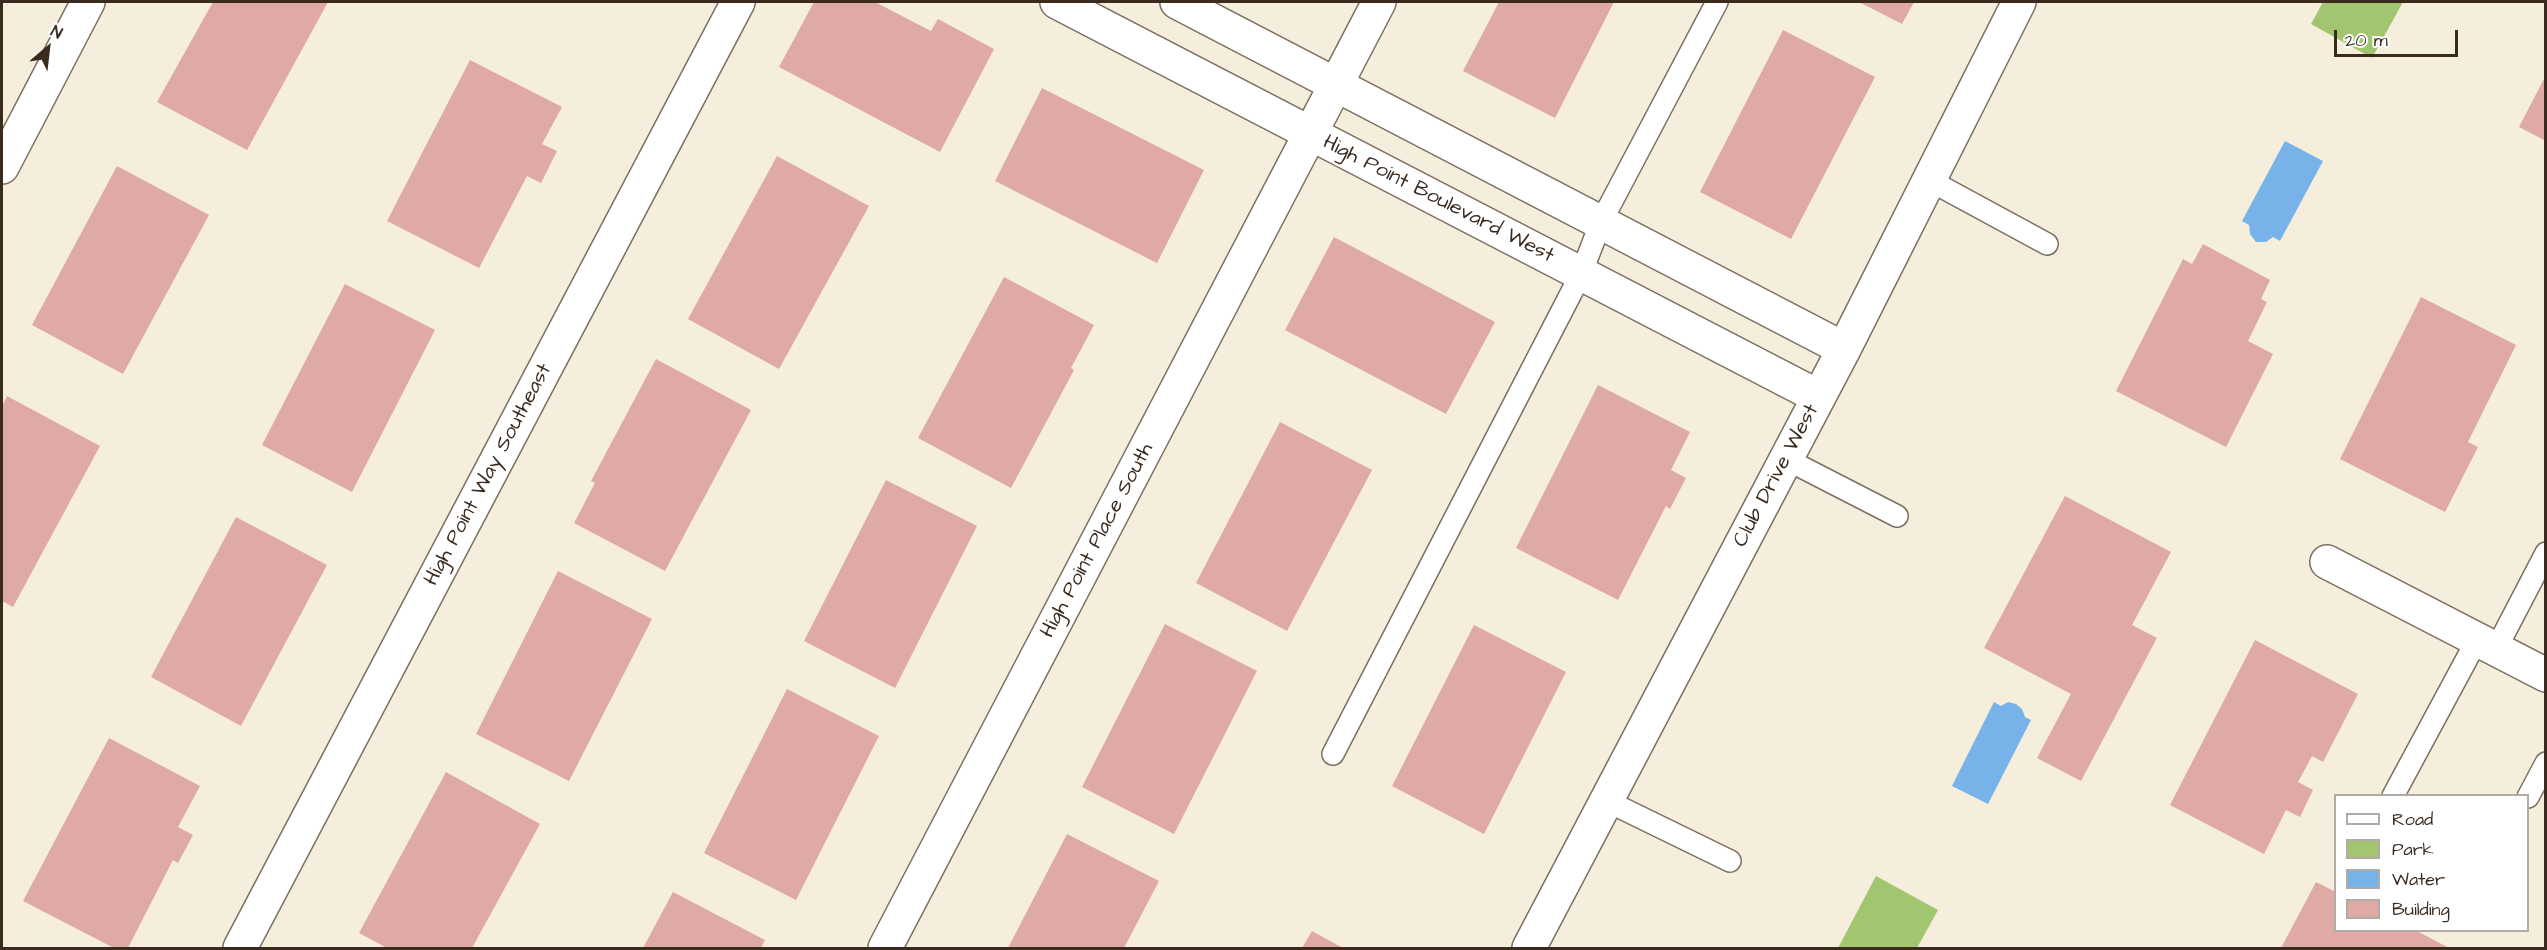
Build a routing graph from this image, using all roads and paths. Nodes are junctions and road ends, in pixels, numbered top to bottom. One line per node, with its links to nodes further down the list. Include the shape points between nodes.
1 (88, 2): 10 (street)
2 (738, 2): 29 (street, High Point Way Southeast)
3 (1057, 2): 9 (street, High Point Boulevard West)
4 (1177, 2): 8 (street)
5 (1379, 2): 8 (street, High Point Place South)
6 (1717, 2): 12 (lane)
7 (2019, 2): 11 (street, Club Drive West)
8 (1336, 84): 9 (street, High Point Place South); 12 (street)
9 (1311, 134): 14 (street, High Point Boulevard West); 30 (street, High Point Place South)
10 (2, 167)
11 (1929, 180): 13 (lane); 15 (street, Club Drive West)
12 (1601, 222): 14 (lane); 15 (street)
13 (2047, 244)
14 (1581, 274): 16 (street, High Point Boulevard West); 23 (lane)
15 (1844, 349): 16 (street, Club Drive West)
16 (1819, 397): 17 (street, Club Drive West)
17 (1786, 459): 18 (lane); 27 (street, Club Drive West)
18 (1896, 516)
19 (2546, 553): 21 (lane)
20 (2327, 562): 21 (street)
21 (2487, 645): 22 (street); 25 (lane)
22 (2546, 675)
23 (1333, 754)
24 (2546, 763): 26 (lane)
25 (2394, 794)
26 (2529, 795)
27 (1607, 801): 28 (lane); 31 (street, Club Drive West)
28 (1730, 861)
29 (240, 948)
30 (885, 948)
31 (1529, 948)

